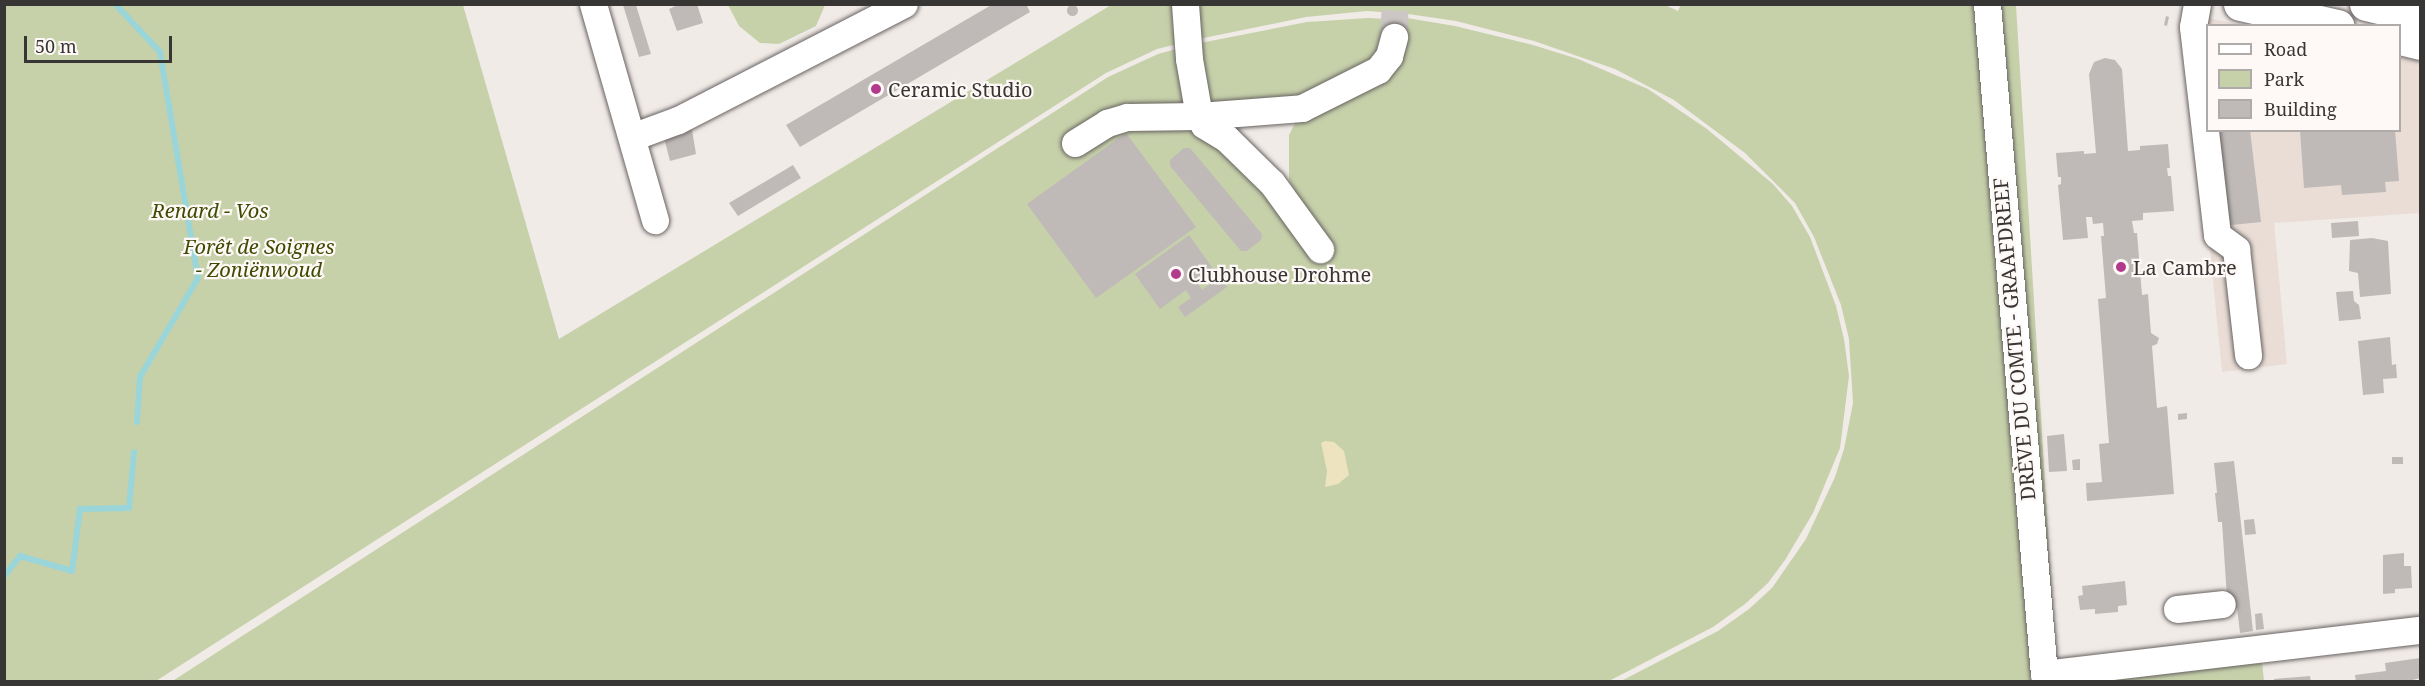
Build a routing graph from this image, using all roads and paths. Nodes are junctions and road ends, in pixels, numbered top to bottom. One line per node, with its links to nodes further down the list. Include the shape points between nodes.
1 (593, 4): 14 (street)
2 (904, 4): 14 (street, via 678,120)
3 (1185, 4): 13 (street)
4 (1987, 4): 21 (street, DRÈVE DU COMTE - GRAAFDREEF, via 2044,674)
5 (2197, 4): 18 (street, via 2193,27 2217,235 2236,249)
6 (2366, 4): 8 (main road)
7 (2242, 12): 9 (main road)
8 (2421, 17)
9 (2324, 24)
10 (1394, 37): 13 (street, via 1389,56 1378,70 1302,108)
11 (2401, 39): 12 (main road)
12 (2421, 43)
13 (1199, 116): 15 (street, via 1127,117 1107,123); 17 (street, via 1204,125 1226,138 1272,183)
14 (632, 137): 16 (street)
15 (1076, 143)
16 (655, 220)
17 (1320, 249)
18 (2248, 355)
19 (2222, 604): 20 (street)
20 (2177, 609)
21 (2421, 630)

